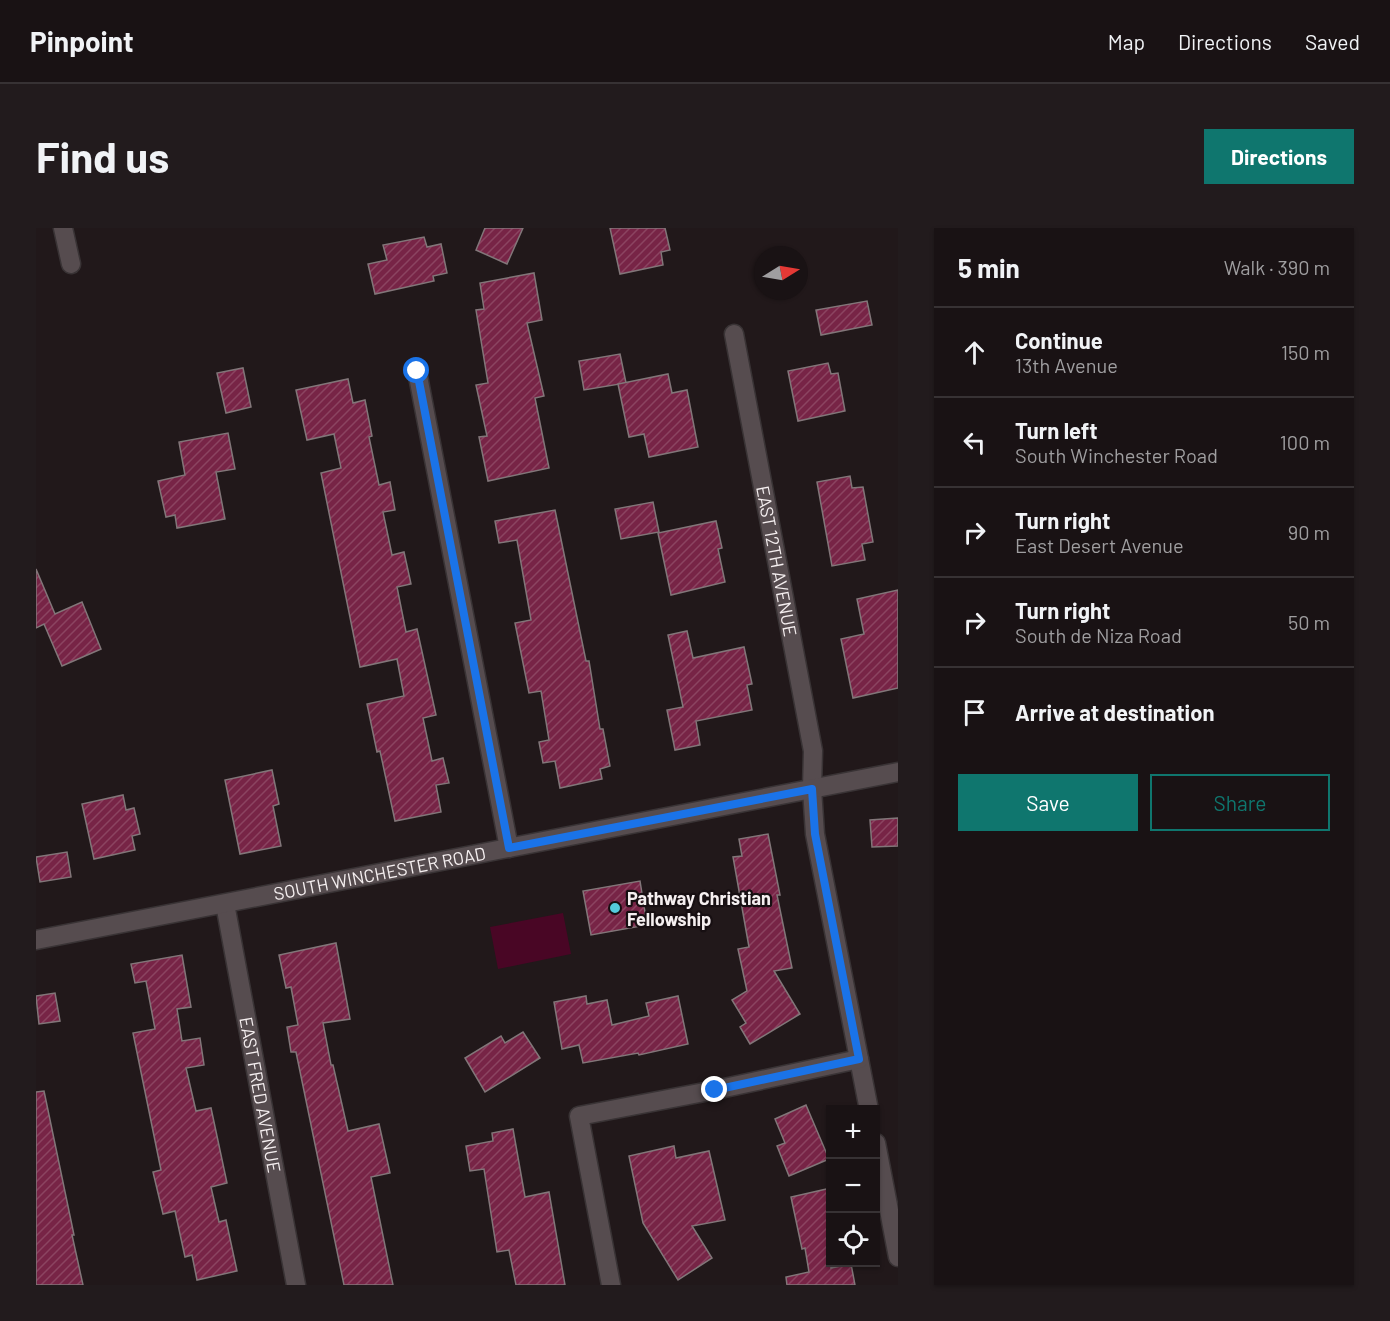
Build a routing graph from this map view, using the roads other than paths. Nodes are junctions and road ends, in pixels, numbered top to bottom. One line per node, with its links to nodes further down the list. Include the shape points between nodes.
1 (63, 228): 2 (street)
2 (71, 264)
3 (734, 334): 6 (street, EAST 12TH AVENUE, via 813,751)
4 (417, 371): 7 (street)
5 (898, 772): 6 (street, SOUTH WINCHESTER ROAD)
6 (812, 789): 7 (street, SOUTH WINCHESTER ROAD); 10 (street, EAST 12TH AVENUE, via 815,834)
7 (509, 848): 8 (street, SOUTH WINCHESTER ROAD)
8 (225, 904): 9 (street, SOUTH WINCHESTER ROAD); 14 (street, EAST FRED AVENUE)
9 (36, 940)
10 (859, 1059): 11 (street, EAST 12TH AVENUE); 15 (street, via 579,1116)
11 (868, 1105)
12 (879, 1159): 13 (street)
13 (898, 1257)
14 (296, 1285)
15 (611, 1285)

